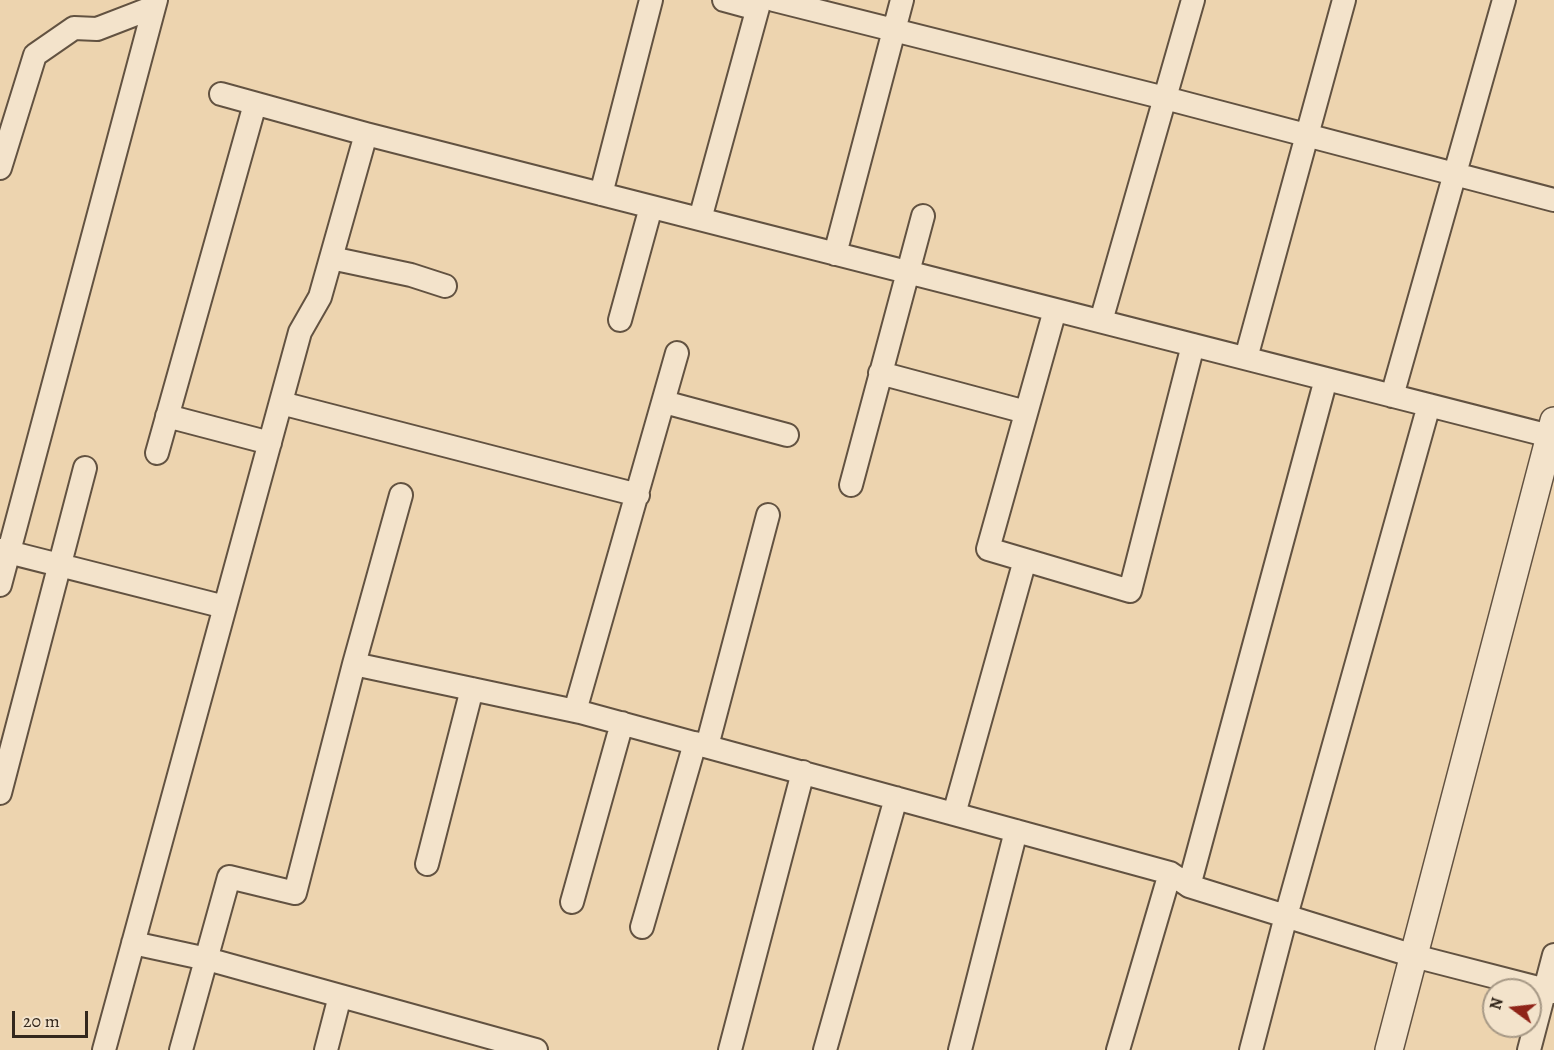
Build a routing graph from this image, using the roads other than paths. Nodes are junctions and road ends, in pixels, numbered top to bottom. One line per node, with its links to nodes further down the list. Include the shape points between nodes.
1 (651, 0): 17 (street)
2 (724, 0): 8 (street)
3 (902, 0): 9 (street)
4 (1193, 0): 11 (street)
5 (1344, 0): 14 (street)
6 (1504, 0): 16 (street)
7 (155, 3): 15 (street, via 97,29 74,28 35,55); 49 (street)
8 (764, 3): 9 (street); 21 (street)
9 (894, 30): 11 (street); 22 (street)
10 (221, 94): 12 (street)
11 (1165, 98): 14 (street); 28 (street)
12 (255, 104): 13 (street); 39 (street)
13 (366, 134): 17 (street); 23 (street)
14 (1307, 135): 16 (street); 31 (street)
15 (0, 168)
16 (1455, 174): 18 (street); 34 (street)
17 (601, 194): 19 (street)
18 (1554, 200)
19 (651, 207): 21 (street); 27 (street)
20 (923, 216): 24 (street)
21 (700, 219): 22 (street)
22 (835, 254): 24 (street)
23 (331, 258): 25 (street); 36 (street, via 320,297 300,332)
24 (907, 272): 26 (street); 32 (street)
25 (445, 286)
26 (1055, 310): 28 (street); 38 (street)
27 (620, 320)
28 (1101, 321): 29 (street)
29 (1193, 345): 31 (street); 50 (street, via 1130,591)
30 (678, 353): 35 (street)
31 (1246, 358): 33 (street)
32 (880, 373): 38 (street); 45 (street)
33 (1326, 379): 34 (street); 66 (street)
34 (1392, 396): 37 (street)
35 (664, 402): 41 (street); 47 (street)
36 (281, 404): 42 (street); 47 (street)
37 (1429, 405): 40 (street); 68 (street)
38 (1026, 412): 50 (street, via 988,549)
39 (167, 416): 42 (street); 43 (street)
40 (1553, 432): 72 (street)
41 (787, 435)
42 (270, 443): 53 (street)
43 (157, 453)
44 (85, 468): 51 (street)
45 (851, 485)
46 (401, 495): 54 (street)
47 (638, 495): 56 (street)
48 (768, 515): 58 (street)
49 (4, 552): 51 (street); 52 (street)
50 (1025, 560): 62 (street)
51 (61, 566): 53 (street); 60 (street)
52 (0, 585)
53 (225, 607): 70 (street)
54 (354, 664): 55 (street); 73 (street, via 295,893 229,876)
55 (472, 689): 56 (street); 64 (street)
56 (576, 711): 57 (street)
57 (622, 723): 58 (street); 67 (street)
58 (701, 745): 59 (street); 69 (street)
59 (803, 772): 61 (street); 80 (street)
60 (0, 793)
61 (896, 798): 62 (street); 81 (street)
62 (954, 814): 63 (street)
63 (1016, 831): 65 (street); 82 (street)
64 (427, 864)
65 (1170, 873): 66 (street); 83 (street)
66 (1189, 886): 68 (street)
67 (572, 902)
68 (1286, 916): 72 (street); 84 (street)
69 (642, 927)
70 (133, 943): 73 (street); 76 (street)
71 (1554, 955): 74 (street)
72 (1414, 956): 74 (street); 85 (street)
73 (207, 959): 75 (street); 77 (street)
74 (1549, 991): 86 (street)
75 (340, 996): 78 (street); 79 (street)
76 (104, 1050)
77 (181, 1050)
78 (326, 1050)
79 (536, 1050)
80 (730, 1050)
81 (825, 1050)
82 (960, 1050)
83 (1118, 1050)
84 (1251, 1050)
85 (1389, 1050)
86 (1529, 1050)

